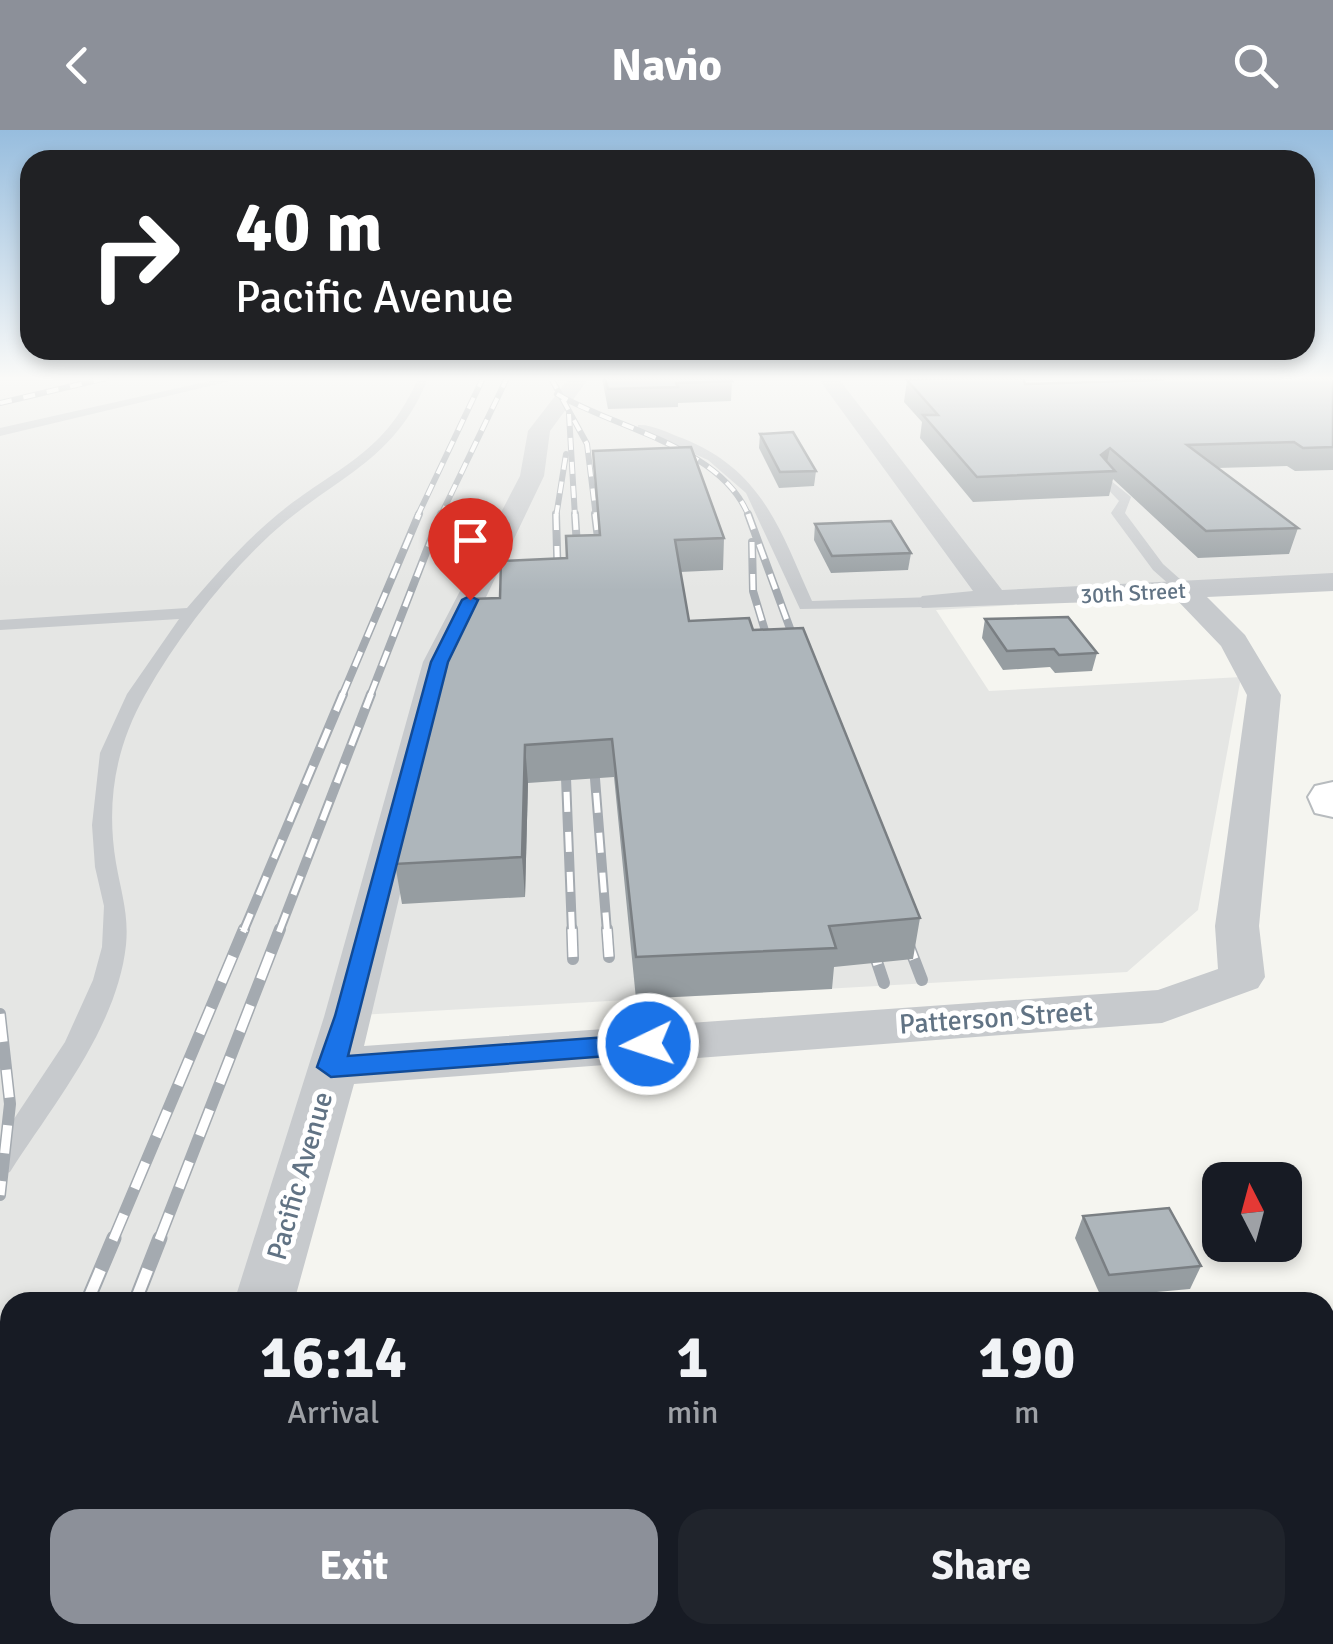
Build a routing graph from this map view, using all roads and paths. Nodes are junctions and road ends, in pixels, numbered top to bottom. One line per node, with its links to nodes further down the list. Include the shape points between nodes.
1 (381, 449): 10 (lane, via 308,494)
2 (536, 449): 12 (street, Pacific Avenue, via 532,476 439,662)
3 (697, 449): 9 (lane, via 746,479 806,606)
4 (881, 449): 8 (street)
5 (1105, 480): 7 (lane, via 1126,500 1118,513)
6 (1333, 582): 7 (street, 30th Street)
7 (1185, 591): 8 (street, 30th Street); 12 (street, Patterson Street, via 1234,642 1264,695 1237,926 1242,977 1162,1006)
8 (994, 599): 9 (street, 30th Street)
9 (932, 602)
10 (191, 613): 11 (lane); 13 (lane, via 120,723 102,785 105,860 116,912 105,990)
11 (0, 625)
12 (331, 1067): 14 (street, Pacific Avenue)
13 (0, 1164)
14 (267, 1292)

